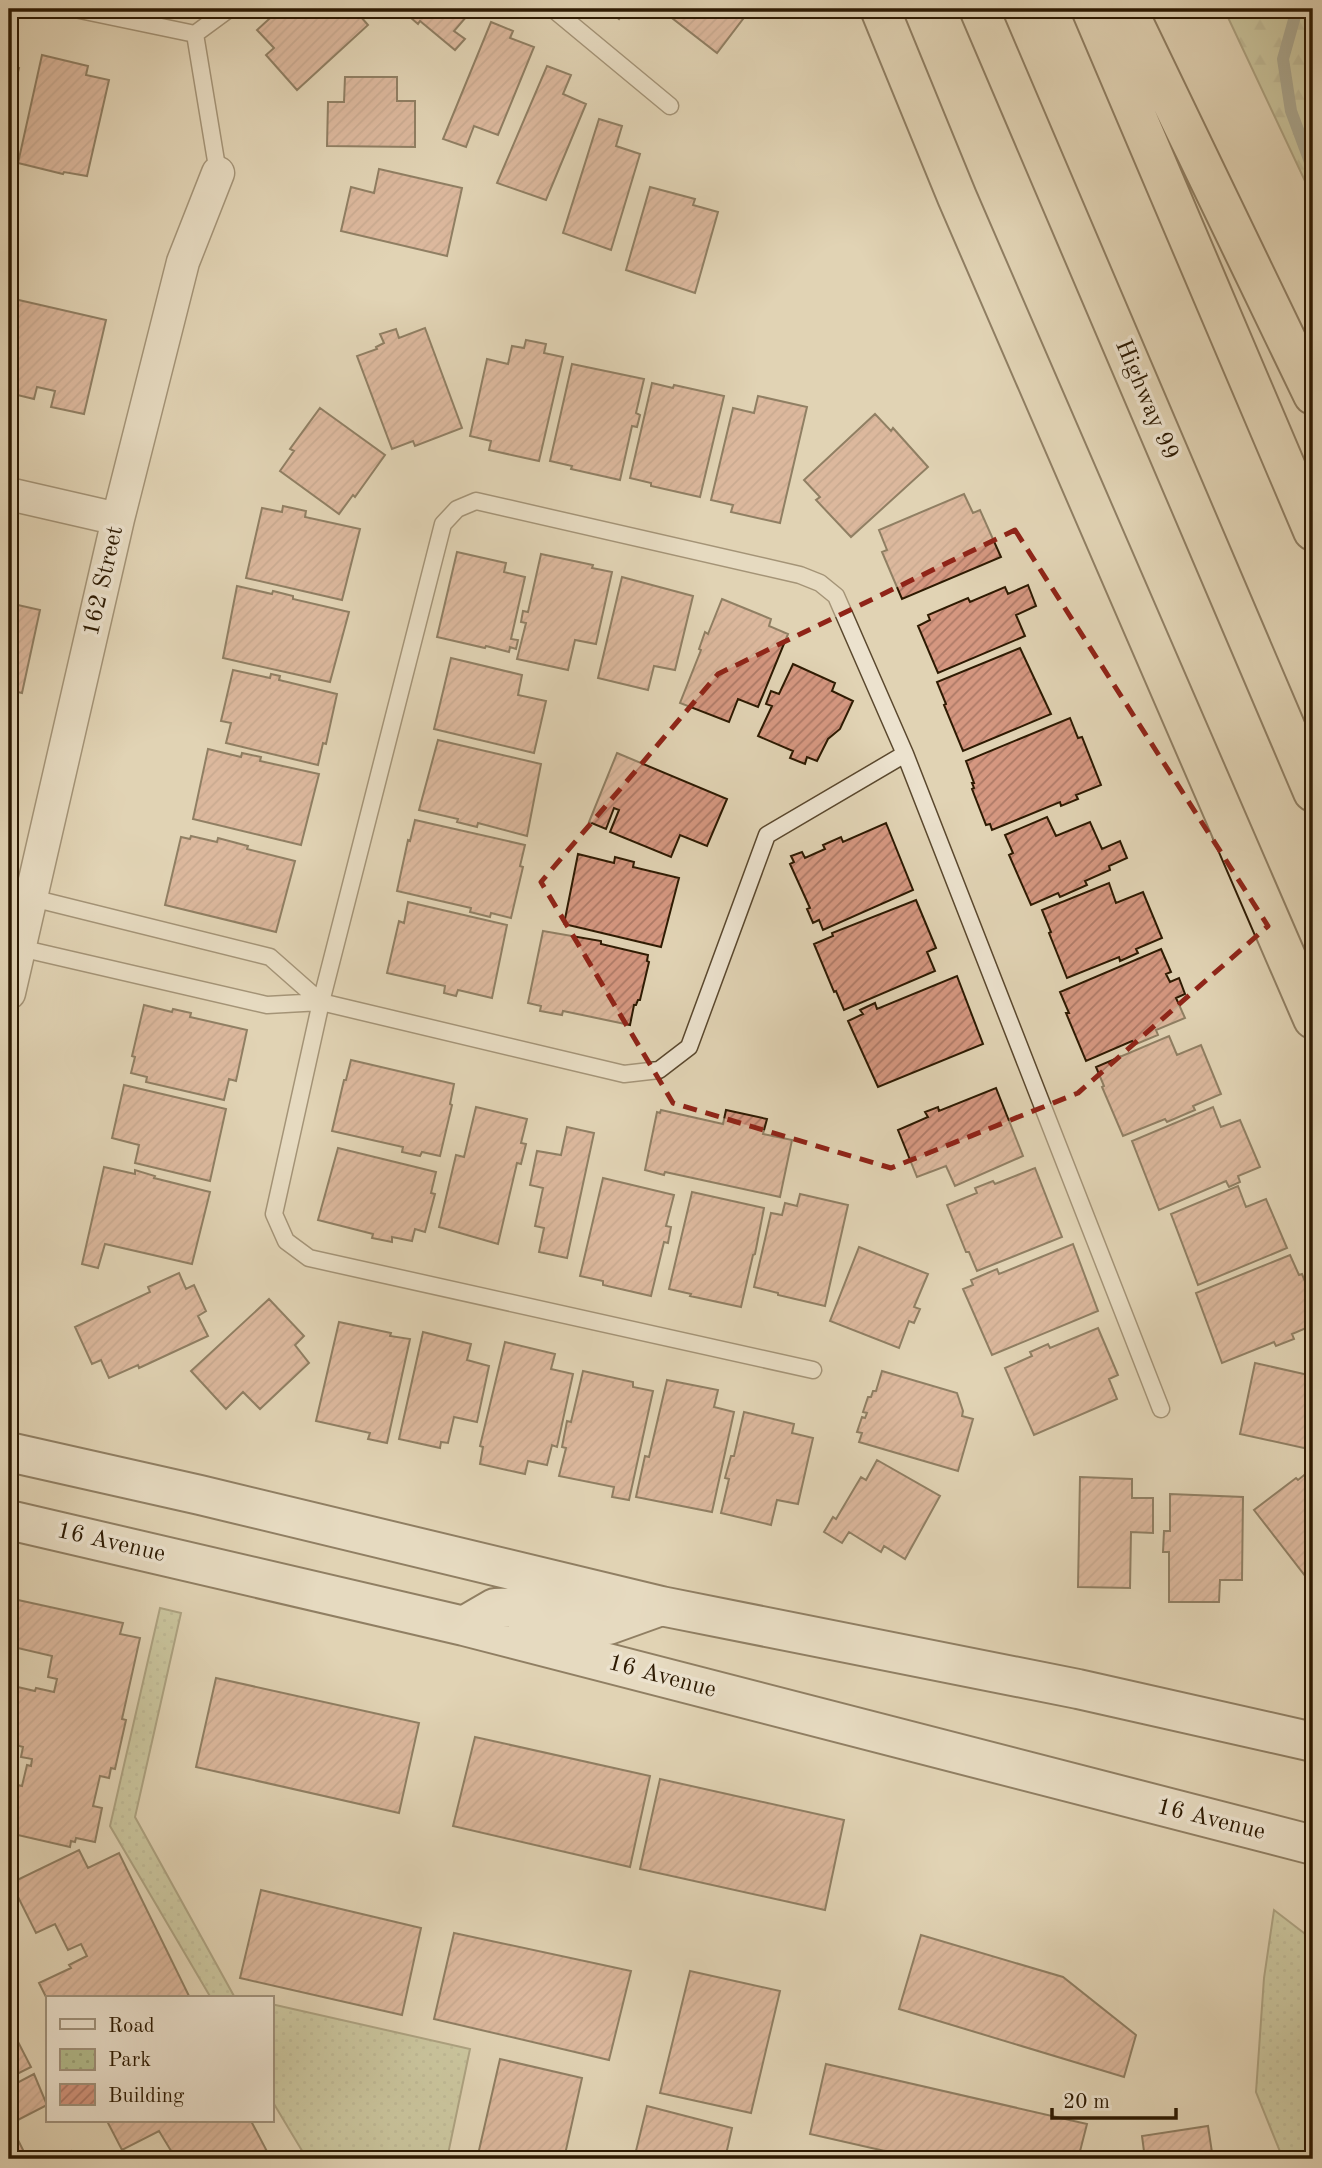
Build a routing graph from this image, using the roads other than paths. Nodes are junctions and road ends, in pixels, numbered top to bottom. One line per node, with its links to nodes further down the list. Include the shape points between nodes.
1 (75, 9): 8 (lane)
2 (229, 9): 8 (lane)
3 (553, 9): 9 (lane)
4 (880, 9): 21 (highway, via 957,198)
5 (979, 9): 16 (highway, Highway 99)
6 (1091, 9): 14 (highway)
7 (1128, 9): 11 (highway)
8 (195, 34): 10 (lane)
9 (670, 106)
10 (218, 173): 13 (street, 162 Street, via 183,262)
11 (1313, 396)
12 (9, 494): 13 (street)
13 (118, 519): 17 (street, 162 Street)
14 (1313, 531)
15 (905, 754): 20 (lane, via 767,835 689,1047 659,1070 624,1074); 20 (lane, via 835,596 820,583 476,501 457,509 443,524); 23 (lane)
16 (1313, 792)
17 (32, 898): 18 (street, 162 Street); 20 (lane, via 270,957)
18 (20, 948): 19 (street, 162 Street); 20 (lane, via 267,1005)
19 (9, 993)
20 (321, 1002): 22 (lane, via 274,1214 286,1241 309,1258)
21 (1313, 1019)
22 (813, 1370)
23 (1161, 1409)
24 (9, 1452): 26 (main road)
25 (9, 1520): 27 (main road, 16 Avenue)
26 (661, 1606): 27 (main road, via 608,1625 522,1607 495,1608); 28 (main road, via 1078,1689)
27 (464, 1626): 29 (main road, 16 Avenue)
28 (1313, 1742)
29 (1313, 1845)

